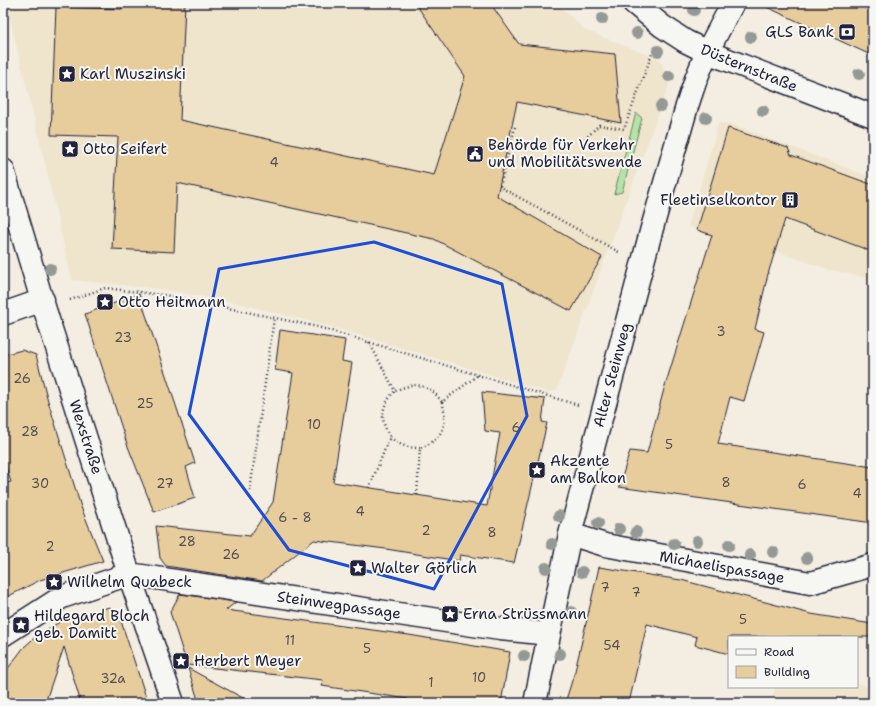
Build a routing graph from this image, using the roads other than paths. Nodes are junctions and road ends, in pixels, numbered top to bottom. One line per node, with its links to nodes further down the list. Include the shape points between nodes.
1 (634, 3): 3 (street, Düsternstraße, via 662,26)
2 (733, 3): 3 (street, Alter Steinweg)
3 (707, 52): 4 (street, Düsternstraße); 8 (street, Alter Steinweg, via 687,106)
4 (873, 116)
5 (3, 170): 6 (street, Wexstraße)
6 (44, 305): 7 (street); 10 (street, Wexstraße)
7 (3, 314)
8 (570, 534): 9 (street, Michaelispassage, via 605,545 810,583); 11 (street, Alter Steinweg)
9 (873, 565)
10 (129, 574): 11 (street, Steinwegpassage, via 492,628); 12 (street, via 62,598); 13 (street, Wexstraße)
11 (549, 634): 14 (street, Alter Steinweg)
12 (3, 635)
13 (173, 703)
14 (535, 703)

